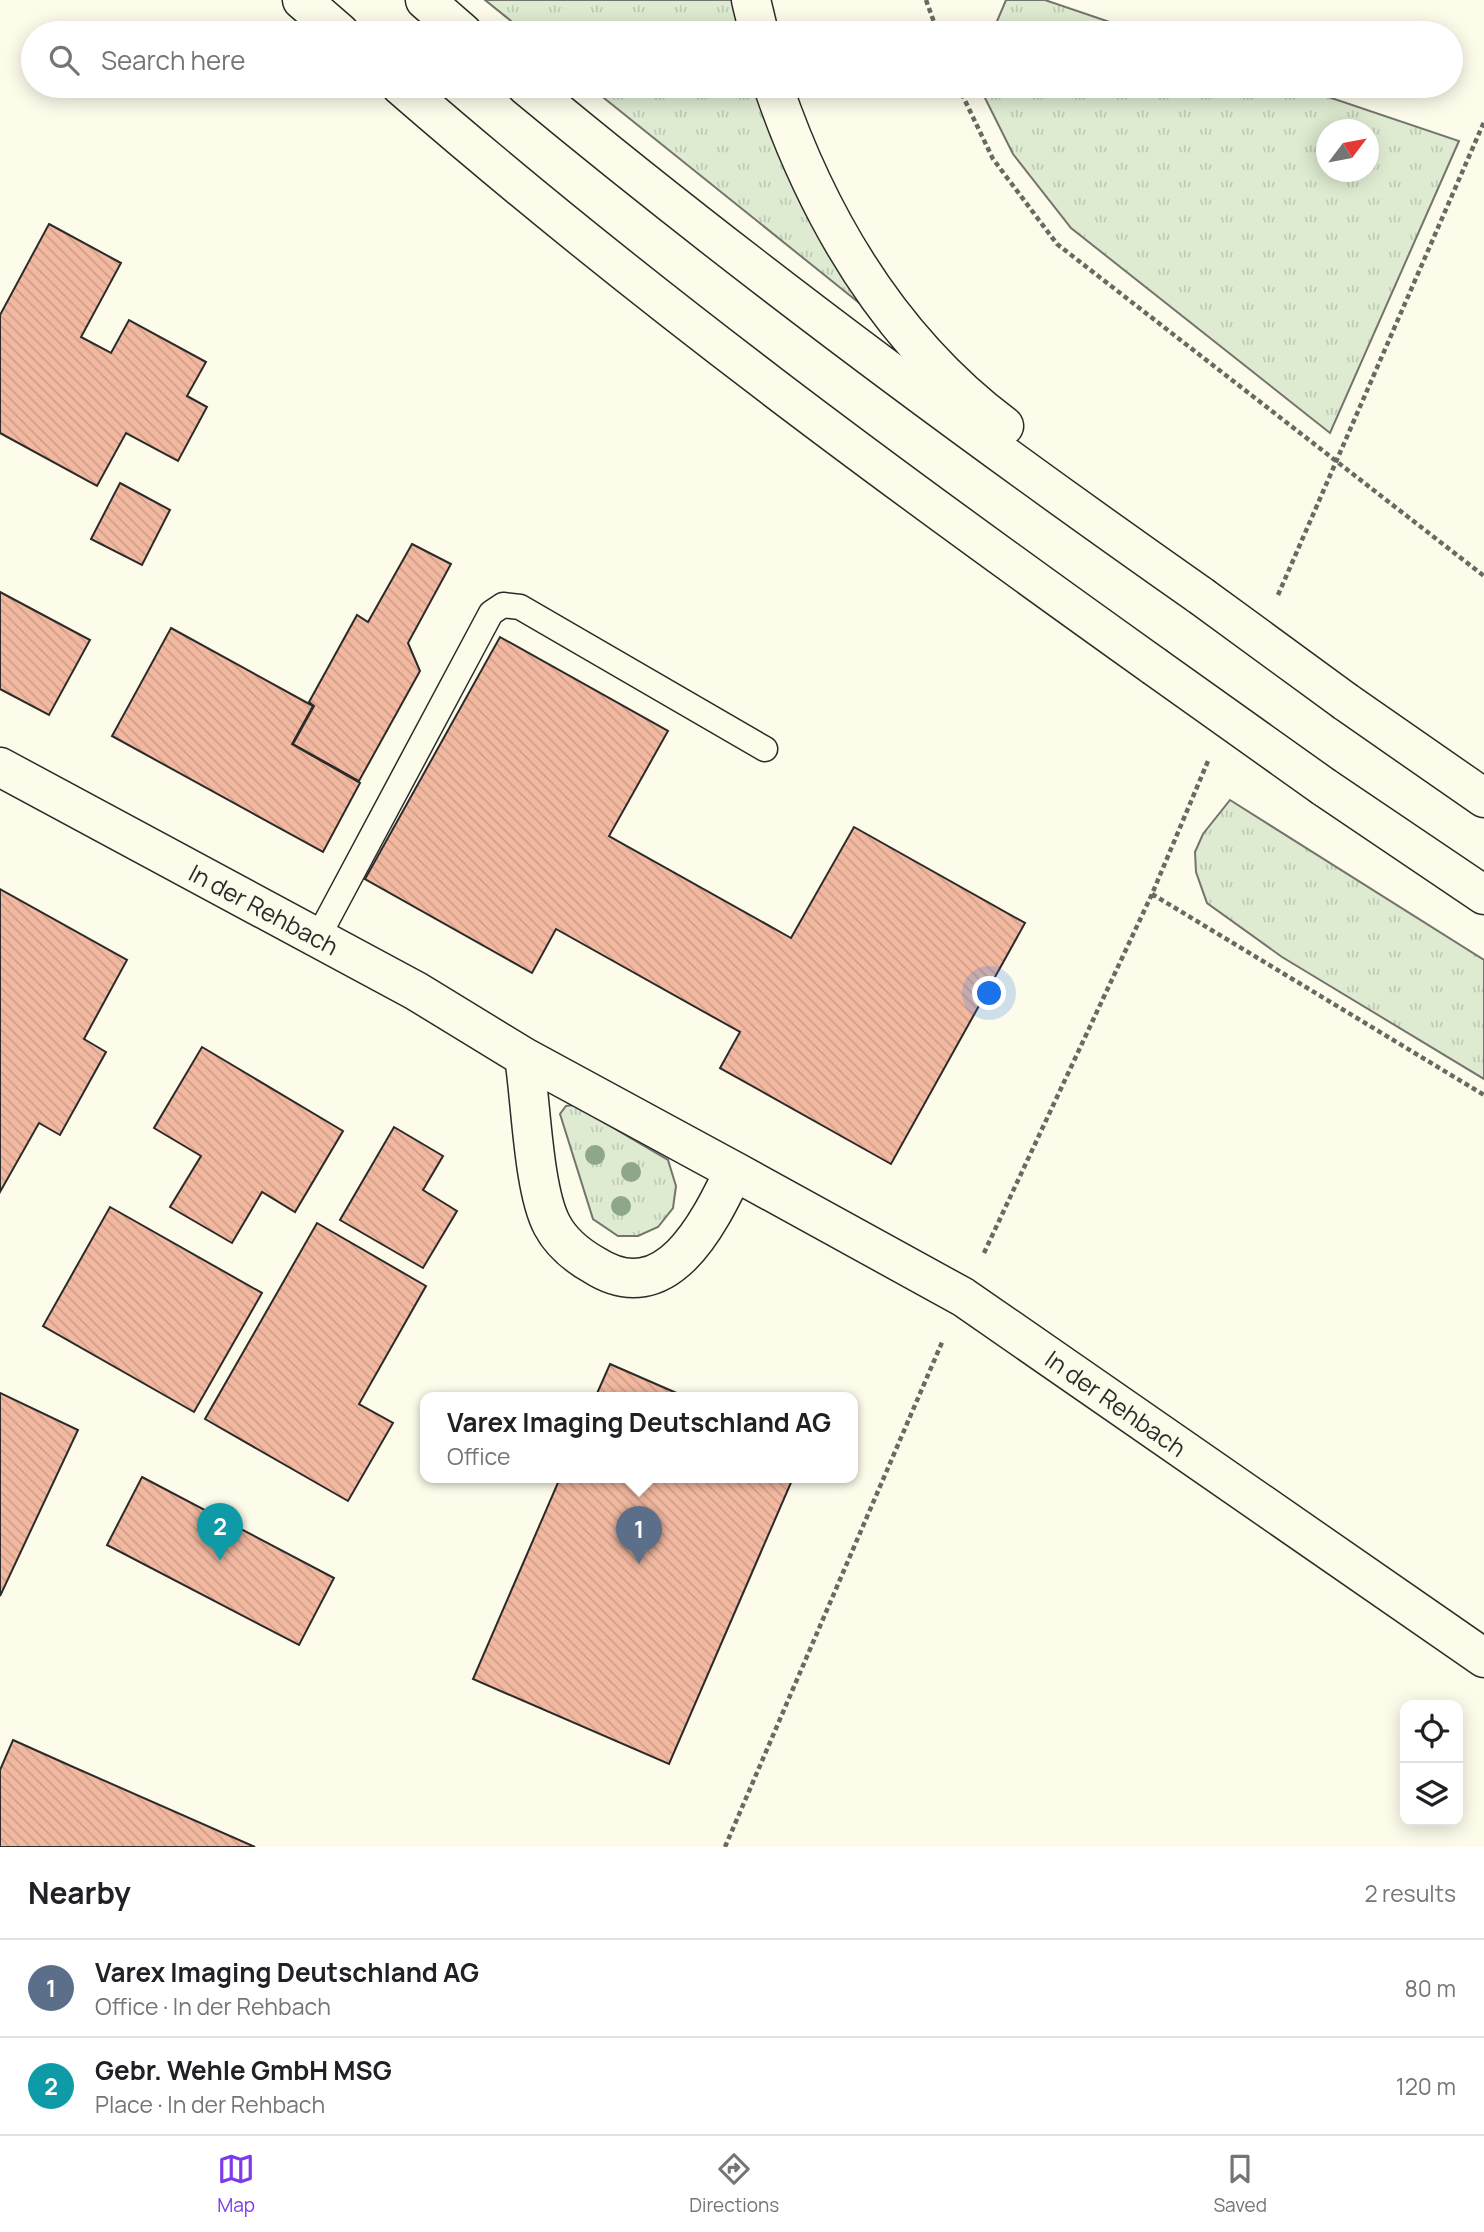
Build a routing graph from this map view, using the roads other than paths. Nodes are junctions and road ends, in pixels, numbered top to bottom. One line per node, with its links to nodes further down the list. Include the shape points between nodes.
1 (302, 0): 4 (main road)
2 (425, 0): 5 (main road)
3 (751, 0): 6 (main road)
4 (326, 21)
5 (449, 21)
6 (755, 21)
7 (415, 98): 14 (main road, bridge, via 717,345 922,501)
8 (541, 98): 10 (main road, via 821,321)
9 (778, 98): 10 (main road, via 814,190 845,248 925,354 972,402 1140,528)
10 (1201, 596): 13 (main road, bridge)
11 (765, 749): 15 (lane, via 520,607 503,606 491,613)
12 (0, 767): 15 (main road, In der Rehbach)
13 (1484, 798)
14 (1484, 895)
15 (318, 937): 16 (main road, In der Rehbach)
16 (524, 1057): 17 (main road, In der Rehbach); 17 (main road, via 539,1178 552,1225 577,1255 610,1276 631,1280 655,1274 683,1254 701,1234)
17 (734, 1171): 18 (main road, In der Rehbach, via 963,1297)
18 (1484, 1658)

